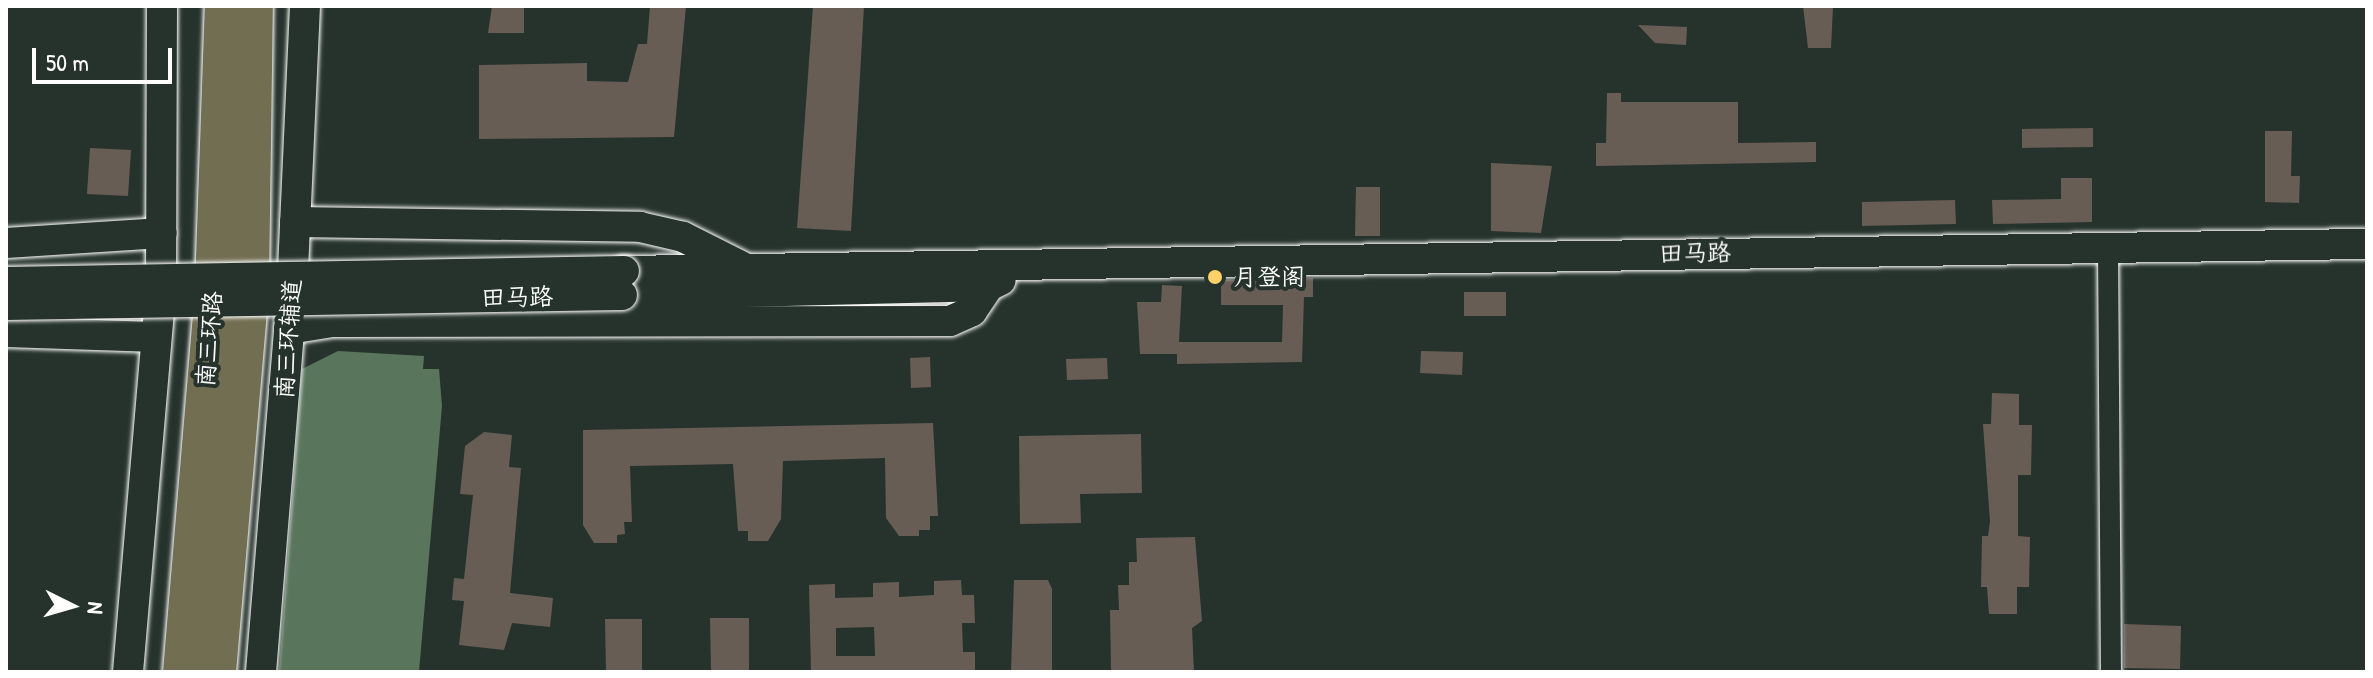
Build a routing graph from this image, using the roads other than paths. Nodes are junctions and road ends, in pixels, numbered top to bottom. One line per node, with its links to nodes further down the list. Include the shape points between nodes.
1 (162, 6): 6 (street)
2 (224, 6): 20 (highway, 南三环路, via 214,287)
3 (254, 6): 21 (highway, 南三环路, via 250,284)
4 (305, 6): 5 (street, 南三环辅道)
5 (295, 222): 10 (street, via 640,227 683,237); 16 (street, 南三环辅道)
6 (162, 233): 7 (street); 18 (street)
7 (6, 243)
8 (2367, 244): 9 (street, 田马路)
9 (2108, 246): 11 (street, 田马路); 23 (street)
10 (743, 266): 11 (street, 田马路, via 972,263); 13 (street, 田马路)
11 (1024, 268): 14 (street, 田马路)
12 (6, 282): 13 (street, 田马路, bridge)
13 (623, 283): 14 (street, 田马路); 15 (street, 田马路, bridge)
14 (989, 286): 16 (street, via 972,311 950,321 332,322)
15 (6, 305)
16 (289, 329): 22 (street, 南三环辅道)
17 (6, 332): 18 (street)
18 (156, 337): 19 (street)
19 (128, 672)
20 (182, 672)
21 (217, 672)
22 (261, 672)
23 (2111, 672)

